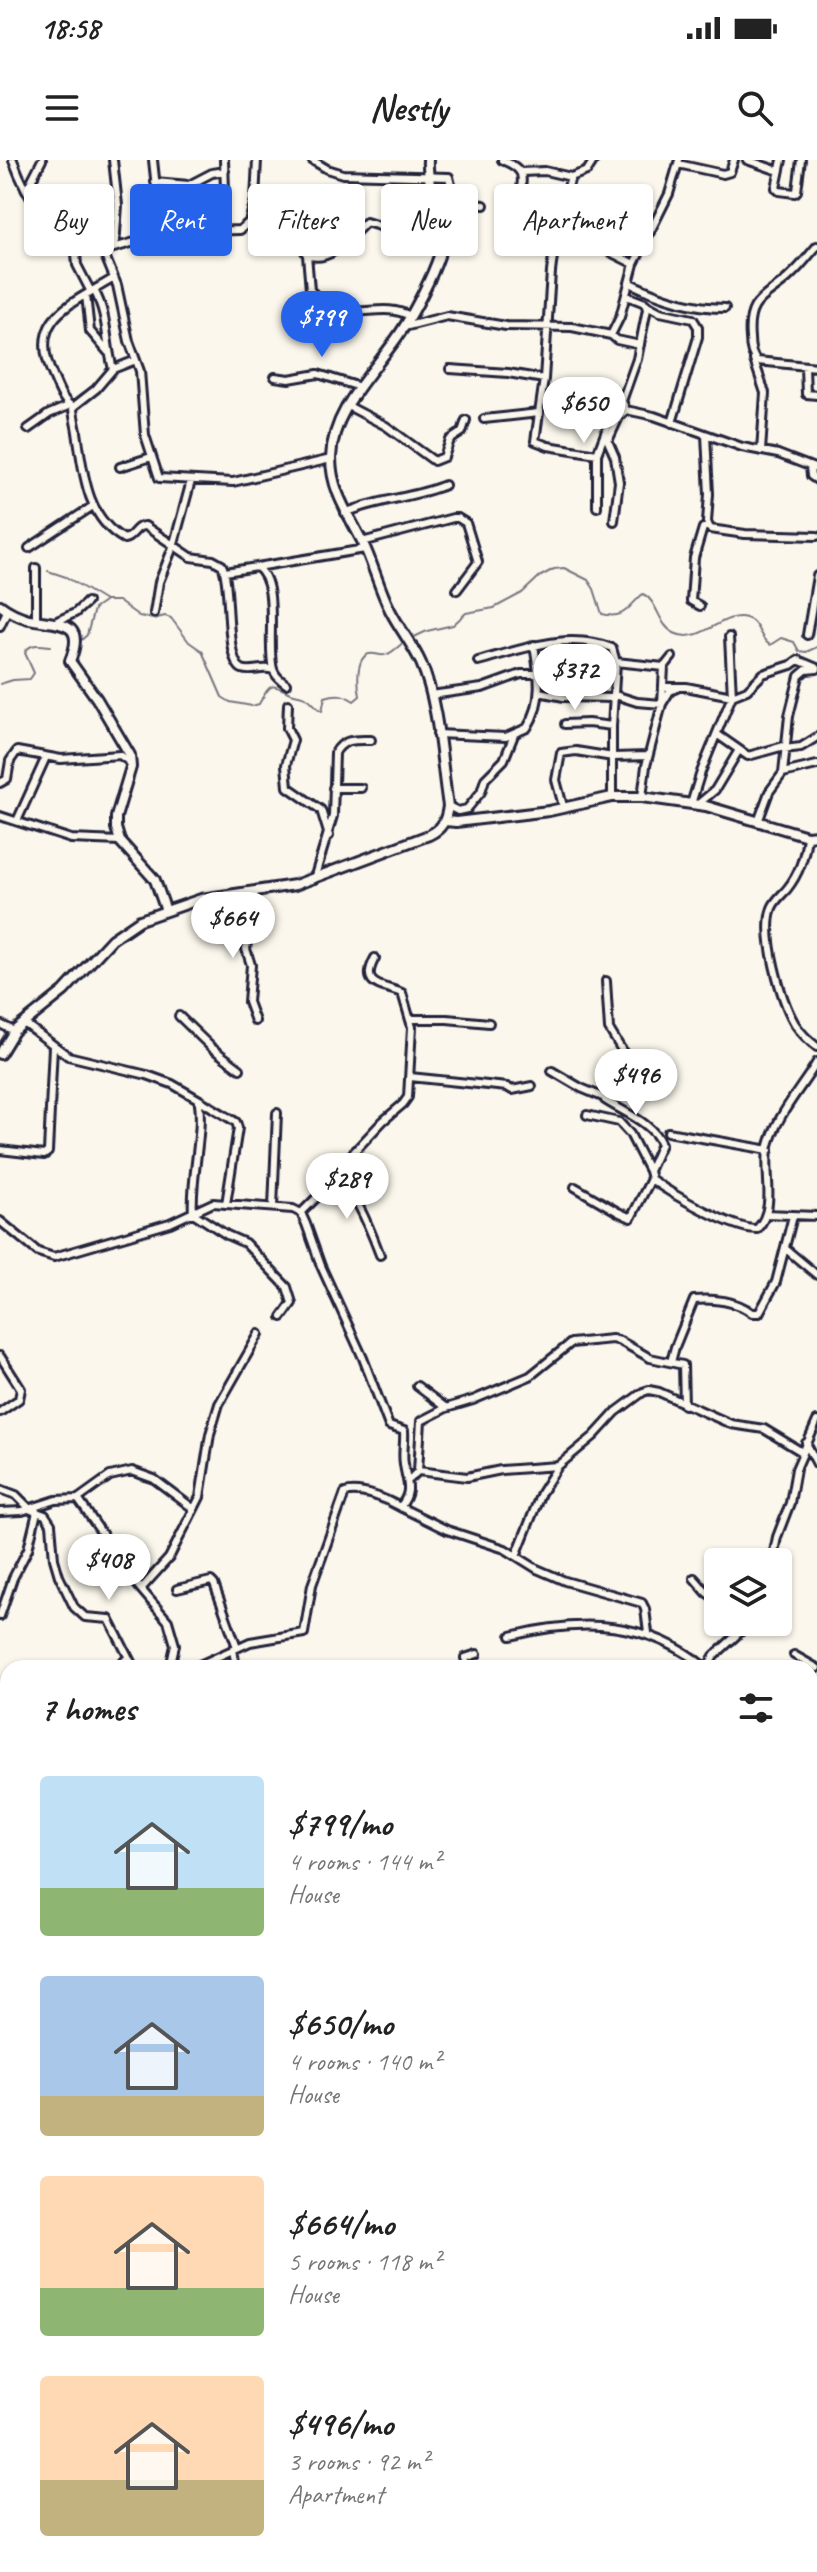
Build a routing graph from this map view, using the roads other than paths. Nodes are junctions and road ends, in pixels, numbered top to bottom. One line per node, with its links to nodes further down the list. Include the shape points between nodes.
1 (13, 160): 22 (street)
2 (42, 160): 23 (street)
3 (113, 160): 33 (street)
4 (153, 160): 21 (street)
5 (224, 160): 17 (street)
6 (257, 160): 25 (street)
7 (312, 160): 19 (street, via 343,174)
8 (428, 160): 19 (street)
9 (502, 160): 16 (street)
10 (594, 160): 20 (street, via 587,171)
11 (734, 160): 15 (street, via 727,174)
12 (747, 160): 18 (street)
13 (782, 160): 18 (street)
14 (801, 160): 18 (street, via 796,193 777,190)
15 (679, 162): 41 (street)
16 (521, 166): 20 (street)
17 (225, 171): 21 (street, via 189,185); 24 (street)
18 (779, 171)
19 (427, 174): 26 (street); 27 (street, via 450,178)
20 (571, 177): 28 (street)
21 (155, 182)
22 (25, 184)
23 (30, 184)
24 (225, 184)
25 (256, 184)
26 (429, 184)
27 (451, 184)
28 (569, 184)
29 (478, 204): 30 (street)
30 (484, 205)
31 (130, 243): 33 (street)
32 (817, 246): 34 (street)
33 (115, 247)
34 (814, 254): 54 (street, via 753,308 749,335)
35 (76, 256): 44 (street)
36 (105, 256): 42 (street)
37 (307, 256): 48 (street, via 310,290 321,301 355,313 394,310)
38 (438, 256): 48 (street)
39 (552, 256): 49 (street)
40 (618, 256): 41 (street)
41 (634, 264): 43 (street)
42 (114, 278): 44 (street); 55 (street)
43 (630, 283): 45 (street); 47 (street, via 696,308)
44 (90, 292): 53 (street, via 105,313); 53 (street, via 90,331); 66 (street, via 51,320 46,331 44,354)
45 (627, 296): 46 (street); 51 (street)
46 (647, 305): 52 (street); 70 (street, via 693,319 698,327)
47 (725, 308)
48 (410, 316): 50 (street)
49 (548, 325): 50 (street, via 506,326 447,316); 51 (street); 61 (street)
50 (404, 327): 62 (street)
51 (611, 335): 52 (street)
52 (640, 345): 65 (street, via 623,392)
53 (108, 353): 58 (street)
54 (754, 359): 56 (street); 73 (street, via 765,393)
55 (136, 360): 58 (street); 75 (street)
56 (805, 367): 57 (street); 63 (street, via 806,394)
57 (817, 367)
58 (113, 369): 66 (street)
59 (450, 369): 61 (street)
60 (275, 377): 62 (street, via 318,374)
61 (544, 379): 67 (street)
62 (360, 387): 64 (street)
63 (817, 395)
64 (348, 406): 69 (street, via 434,461 444,457); 76 (street)
65 (624, 406): 70 (street); 74 (street, via 614,410); 85 (street, via 608,441 619,482)
66 (70, 407): 71 (street); 82 (street)
67 (539, 413): 68 (street); 74 (street, via 537,444)
68 (484, 419)
69 (466, 420)
70 (672, 423): 72 (street)
71 (28, 429)
72 (706, 435): 73 (street); 86 (street)
73 (761, 451): 78 (street)
74 (597, 454): 83 (street)
75 (151, 457): 77 (street); 80 (street, via 159,478)
76 (331, 459): 80 (street, via 233,482); 84 (street)
77 (120, 467)
78 (813, 468): 79 (street, via 811,476)
79 (817, 480)
80 (191, 481): 89 (street)
81 (445, 485): 84 (street)
82 (93, 506): 89 (street, via 124,539 145,526); 90 (street)
83 (597, 507)
84 (345, 513): 88 (street)
85 (614, 521)
86 (708, 526): 87 (street, via 745,534); 97 (street, via 693,565 691,601)
87 (817, 536)
88 (364, 546): 91 (street); 95 (street, via 462,519 478,562); 117 (street, via 400,630 420,660)
89 (173, 547): 93 (street, via 219,562); 99 (street)
90 (29, 548)
91 (257, 567): 93 (street); 111 (street, via 267,583)
92 (36, 568): 100 (street)
93 (225, 572): 111 (street, via 231,645 238,665)
94 (817, 576): 103 (street)
95 (457, 590)
96 (87, 602): 101 (street)
97 (700, 606)
98 (4, 608): 100 (street); 102 (street)
99 (154, 613)
100 (36, 620): 101 (street)
101 (57, 621): 134 (street, via 74,635 70,661 118,733)
102 (0, 626)
103 (807, 635)
104 (729, 637): 118 (street)
105 (534, 645): 107 (street); 108 (street, via 591,642 612,648); 112 (street)
106 (672, 657): 109 (street)
107 (478, 661)
108 (616, 662): 109 (street); 119 (street)
109 (664, 667): 114 (street)
110 (817, 669): 118 (street, via 798,660 763,674); 129 (street, via 799,676)
111 (273, 670): 113 (street)
112 (539, 674): 116 (street); 117 (street)
113 (286, 684)
114 (664, 687): 115 (street); 121 (street)
115 (679, 687): 118 (street); 121 (street)
116 (539, 692): 119 (street); 125 (street, via 531,722)
117 (431, 695): 124 (street)
118 (732, 696): 126 (street)
119 (614, 697): 121 (street); 123 (street)
120 (288, 704): 149 (street, via 287,728 293,740 286,765 288,787 321,810)
121 (662, 704): 131 (street)
122 (565, 724): 123 (street)
123 (612, 726): 133 (street)
124 (437, 734): 125 (street); 143 (street)
125 (514, 735): 143 (street, via 506,758 467,809)
126 (718, 735): 130 (street); 142 (street, via 701,772)
127 (817, 737): 129 (street, via 801,747)
128 (371, 740): 138 (street, via 340,745)
129 (784, 747): 130 (street, via 756,755); 136 (street)
130 (739, 750): 142 (street, via 715,790)
131 (648, 756): 133 (street); 141 (street)
132 (46, 757): 134 (street, via 120,755); 137 (street, via 17,751 7,779); 146 (street)
133 (613, 757): 140 (street); 144 (street, via 559,754 556,780)
134 (131, 763): 151 (street, via 115,822)
135 (817, 765): 136 (street)
136 (783, 773): 148 (street)
137 (0, 783)
138 (333, 788): 139 (street); 149 (street)
139 (361, 788)
140 (612, 797): 141 (street); 144 (street)
141 (642, 797): 142 (street)
142 (694, 805): 148 (street)
143 (448, 806): 147 (street)
144 (563, 806): 147 (street)
145 (0, 816): 146 (street)
146 (17, 821): 151 (street, via 71,839)
147 (445, 821): 152 (street, via 429,835)
148 (758, 822): 150 (street)
149 (329, 836): 152 (street)
150 (812, 836): 165 (street, via 797,874 772,907 770,936 790,1012)
151 (120, 841): 154 (street, via 155,880)
152 (314, 879): 153 (street)
153 (255, 892): 154 (street, via 201,899); 159 (street, via 246,949 251,965 248,1002)
154 (166, 911): 160 (street, via 112,939 64,991)
155 (375, 958): 158 (street, via 372,981 402,993)
156 (606, 981): 172 (street, via 609,1029 623,1052)
157 (179, 1016): 168 (street)
158 (411, 1019): 161 (street); 170 (street)
159 (255, 1021)
160 (24, 1023): 163 (street); 164 (street)
161 (489, 1023)
162 (0, 1024): 163 (street)
163 (14, 1031): 166 (street)
164 (53, 1046): 173 (street, via 79,1060 172,1084); 177 (street, via 48,1152)
165 (817, 1047)
166 (0, 1054)
167 (817, 1062): 178 (street)
168 (240, 1069)
169 (552, 1071): 172 (street)
170 (410, 1077): 171 (street, via 512,1090); 180 (street, via 403,1104)
171 (532, 1086)
172 (605, 1098): 179 (street, via 661,1141)
173 (198, 1099): 183 (street, via 238,1128); 185 (street)
174 (277, 1113): 184 (street)
175 (587, 1115): 179 (street, via 619,1122)
176 (668, 1132): 178 (street)
177 (0, 1150)
178 (769, 1150): 187 (street)
179 (649, 1171): 181 (street)
180 (337, 1173): 186 (street); 192 (street, via 352,1192)
181 (651, 1179): 182 (street, via 630,1218); 187 (street, via 747,1228 757,1229)
182 (575, 1187)
183 (226, 1204): 184 (street); 185 (street, via 213,1203)
184 (273, 1207): 186 (street)
185 (193, 1213): 190 (street, via 54,1257 38,1252); 194 (street, via 245,1243 287,1287 292,1303)
186 (301, 1213): 208 (street, via 386,1421 405,1433 403,1460)
187 (766, 1214): 188 (street)
188 (793, 1216): 189 (street); 191 (street)
189 (817, 1216)
190 (0, 1221)
191 (787, 1250): 193 (street); 197 (street, via 759,1313 730,1303 694,1300)
192 (380, 1255)
193 (817, 1275)
194 (282, 1317)
195 (259, 1334): 213 (street, via 219,1404)
196 (0, 1356): 201 (street, via 21,1389 19,1399)
197 (671, 1362): 199 (street, via 685,1369); 200 (street, via 612,1339 571,1343 530,1376)
198 (417, 1386): 200 (street)
199 (684, 1405): 204 (street, via 731,1424 764,1429); 206 (street, via 654,1390 643,1392)
200 (446, 1408): 207 (street, via 419,1423)
201 (0, 1412)
202 (817, 1421): 203 (street)
203 (806, 1443): 204 (street); 205 (street)
204 (802, 1452): 216 (street)
205 (817, 1464)
206 (558, 1466): 207 (street, via 467,1477); 217 (street)
207 (418, 1471): 208 (street)
208 (410, 1479): 212 (street)
209 (0, 1489): 215 (street)
210 (78, 1499): 211 (street); 213 (street, via 110,1476 132,1471 154,1479); 219 (street)
211 (45, 1504): 215 (street); 215 (street)
212 (400, 1507): 217 (street); 226 (street, via 347,1492 312,1585 304,1633)
213 (194, 1509): 219 (street, via 169,1558)
214 (0, 1512): 215 (street)
215 (37, 1512): 222 (street); 229 (street, via 51,1524 54,1559 70,1599 85,1617 109,1619)
216 (775, 1548)
217 (516, 1556): 223 (street, via 565,1581 642,1603)
218 (694, 1578): 221 (street)
219 (141, 1589): 232 (street, via 173,1633)
220 (177, 1589): 226 (street, via 214,1584)
221 (704, 1590)
222 (0, 1616)
223 (648, 1633): 224 (street, via 569,1625); 236 (street)
224 (511, 1636)
225 (736, 1636): 237 (street)
226 (235, 1648): 233 (street); 234 (street)
227 (477, 1654): 235 (street)
228 (794, 1655): 238 (street)
229 (128, 1657): 230 (street); 231 (street)
230 (125, 1660)
231 (130, 1660)
232 (172, 1660)
233 (210, 1660)
234 (236, 1660)
235 (466, 1660)
236 (696, 1660)
237 (712, 1660)
238 (803, 1660)

